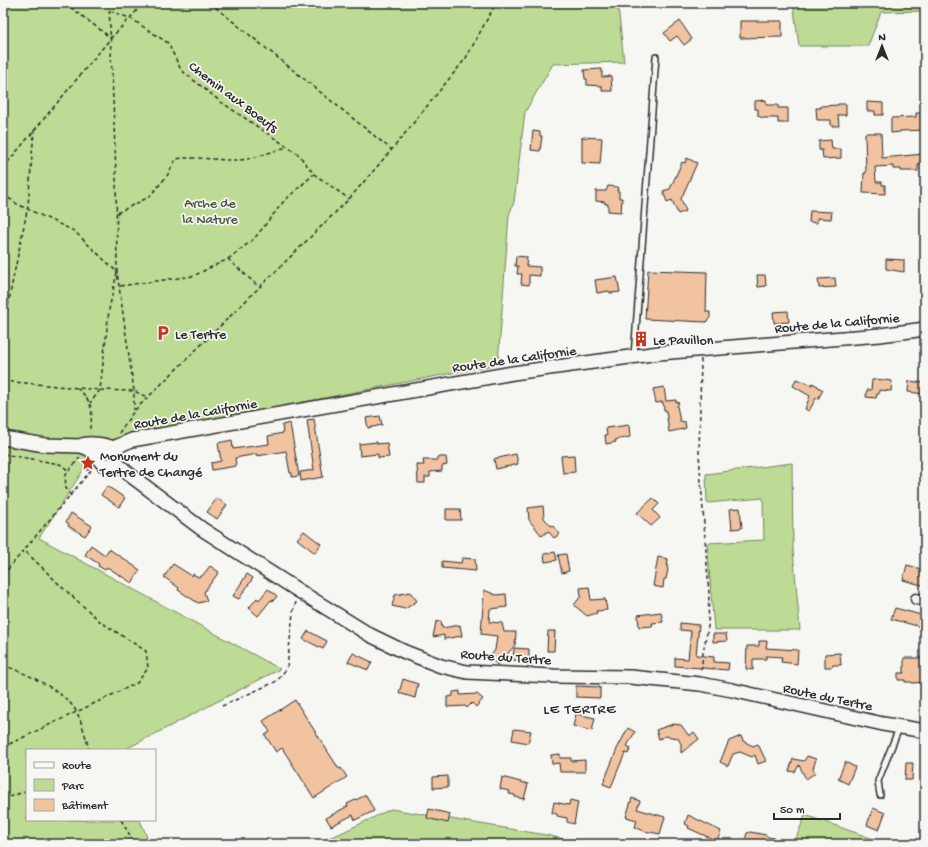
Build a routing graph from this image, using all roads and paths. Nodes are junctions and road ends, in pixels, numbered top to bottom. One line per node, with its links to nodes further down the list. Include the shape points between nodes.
1 (65, 3): 8 (path)
2 (109, 3): 6 (path)
3 (144, 3): 7 (path)
4 (210, 3): 12 (path)
5 (496, 3): 12 (path, via 466,58)
6 (110, 11): 7 (path, Chemin aux Boeufs); 8 (path)
7 (130, 18): 8 (path); 11 (path, Chemin aux Boeufs, via 168,43 181,70 221,102)
8 (111, 38): 10 (path); 17 (path)
9 (656, 57): 26 (lane)
10 (34, 130): 13 (path); 22 (path, via 28,206)
11 (287, 147): 14 (path, Chemin aux Boeufs, via 298,154); 17 (path, via 250,159 176,159 167,176 149,197)
12 (392, 150): 16 (path)
13 (3, 168)
14 (314, 174): 16 (path, Chemin aux Boeufs); 18 (path, via 284,201 254,239)
15 (3, 194): 19 (path, via 17,204 74,231)
16 (349, 199): 21 (path)
17 (117, 213): 19 (path)
18 (228, 259): 20 (path, via 193,276); 21 (path)
19 (117, 272): 20 (path); 29 (path, via 109,310)
20 (119, 286): 30 (path)
21 (259, 287): 31 (path)
22 (3, 328): 24 (path)
23 (925, 329): 25 (street, Route de la Californie, via 880,336)
24 (3, 333)
25 (701, 350): 26 (street, Route de la Californie); 46 (path, via 699,454 709,594 708,627)
26 (634, 357): 38 (street, Route de la Californie, via 456,382 132,440)
27 (3, 381): 28 (path)
28 (77, 388): 29 (path); 32 (path)
29 (100, 390): 30 (path); 32 (path)
30 (134, 392): 31 (path); 33 (path)
31 (148, 398): 33 (path)
32 (90, 403): 35 (path, via 91,422)
33 (134, 411): 34 (path)
34 (119, 433)
35 (88, 434)
36 (3, 438): 37 (street)
37 (83, 449): 38 (street); 40 (path)
38 (100, 452): 41 (path, via 89,473); 44 (street, Route du Tertre, via 117,453 115,462 130,475 202,529)
39 (3, 454): 40 (path, via 60,464)
40 (69, 471): 41 (path, via 65,476 66,488)
41 (71, 496): 42 (path)
42 (24, 550): 43 (path); 48 (path, via 102,623 146,651 148,668 137,682)
43 (3, 575)
44 (299, 591): 46 (street, Route du Tertre, via 370,635 441,666 467,672 630,677); 47 (path, via 293,613 287,668 277,681)
45 (3, 665): 48 (path, via 44,684 68,702)
46 (700, 684): 49 (street, Route du Tertre)
47 (222, 706)
48 (76, 712): 51 (path); 52 (path)
49 (899, 727): 50 (street, Route du Tertre); 54 (lane, via 878,781)
50 (925, 731)
51 (3, 747)
52 (89, 749)
53 (26, 791): 55 (path)
54 (880, 795)
55 (3, 799)
56 (122, 821): 57 (path)
57 (135, 844)

